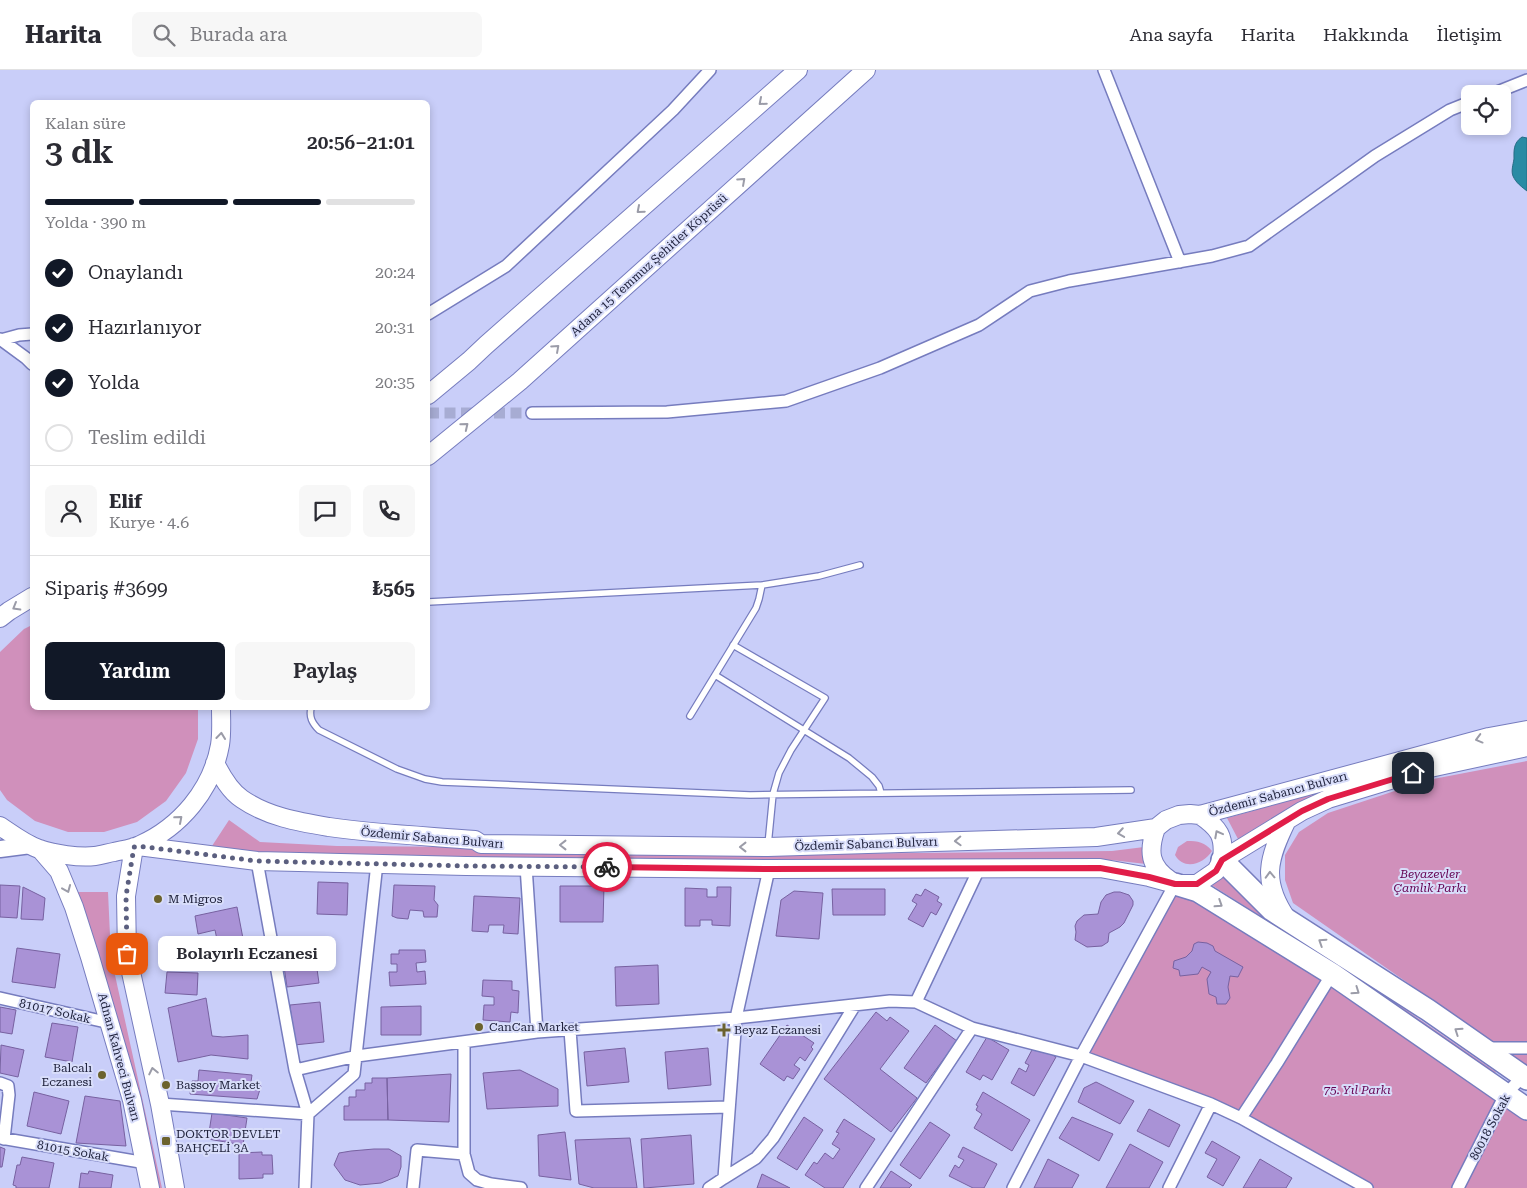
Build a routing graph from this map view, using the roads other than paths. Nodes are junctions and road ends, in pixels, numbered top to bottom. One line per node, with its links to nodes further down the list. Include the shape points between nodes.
1 (710, 70): 9 (street, via 672,110 506,266)
2 (798, 70): 13 (main road, one-way to 13)
3 (866, 70): 15 (main road, Adana 15 Temmuz Şehitler Köprüsü, one-way to 3, via 520,381)
4 (1104, 70): 8 (street)
5 (1527, 80): 6 (street)
6 (1511, 86)
7 (1461, 106): 8 (street, via 1374,156 1249,246)
8 (1180, 262): 14 (street, via 1030,291 980,325 880,368 786,401 667,412)
9 (430, 313)
10 (30, 334): 11 (street)
11 (1, 340): 12 (street)
12 (30, 362)
13 (430, 393)
14 (532, 413)
15 (430, 454)
16 (860, 565): 17 (lane, via 819,576)
17 (762, 584): 19 (lane); 21 (lane, via 756,608)
18 (30, 599): 20 (main road, one-way to 20)
19 (430, 602)
20 (0, 618)
21 (733, 645): 22 (lane); 26 (lane, via 825,698)
22 (715, 675): 25 (lane); 26 (lane)
23 (221, 710): 29 (main road, one-way to 23)
24 (311, 710): 32 (lane, via 312,721 319,730 397,769 425,779)
25 (690, 716)
26 (804, 730): 31 (lane, via 866,771); 32 (lane, via 782,767)
27 (1527, 730): 33 (main road, Özdemir Sabancı Bulvarı, one-way to 33, via 1462,744)
28 (1527, 747): 34 (main road, Özdemir Sabancı Bulvarı, via 1430,768 1328,799)
29 (215, 763): 38 (main road, one-way to 29, via 182,817 204,787); 39 (main road, Özdemir Sabancı Bulvarı, one-way to 29, via 481,844 475,840 356,831 289,820 262,810 241,799 222,778)
30 (1131, 790): 31 (lane)
31 (881, 792): 32 (lane)
32 (773, 794): 39 (lane)
33 (1200, 815): 36 (main road, Özdemir Sabancı Bulvarı, via 1179,815); 41 (main road, one-way to 33, via 1224,847 1220,835)
34 (1288, 820): 41 (main road, Özdemir Sabancı Bulvarı); 48 (main road, one-way to 34, via 1274,895 1270,868 1273,851)
35 (0, 826): 37 (main road)
36 (1156, 828): 39 (main road, Özdemir Sabancı Bulvarı, one-way to 39, via 1096,837); 47 (main road, via 1151,841 1154,865)
37 (35, 847): 38 (main road, via 75,856 95,856); 40 (main road); 54 (main road, Adnan Kahveci Bulvarı, one-way to 54, via 59,871 69,892)
38 (136, 847): 42 (main road, Özdemir Sabancı Bulvarı); 67 (main road, one-way to 38, via 127,954 126,896)
39 (768, 847)
40 (0, 849)
41 (1222, 860): 47 (main road, Özdemir Sabancı Bulvarı, via 1216,871 1197,884); 48 (highway, via 1272,910)
42 (257, 861): 43 (main road, Özdemir Sabancı Bulvarı); 63 (street)
43 (377, 863): 44 (main road, Özdemir Sabancı Bulvarı); 61 (street)
44 (526, 866): 45 (main road, Özdemir Sabancı Bulvarı); 57 (street)
45 (769, 869): 46 (main road, Özdemir Sabancı Bulvarı); 53 (street)
46 (979, 869): 47 (main road, Özdemir Sabancı Bulvarı, via 1100,868); 51 (street)
47 (1175, 884): 49 (highway, one-way to 49, via 1198,891); 62 (street)
48 (1287, 919): 59 (highway, one-way to 48)
49 (1332, 974): 66 (highway, one-way to 66); 72 (street)
50 (0, 998): 54 (street, 81017 Sokak)
51 (916, 1002): 52 (street); 55 (street)
52 (855, 1004): 53 (street); 76 (street, via 773,1138 756,1158)
53 (736, 1018): 56 (street); 69 (street)
54 (110, 1023): 75 (main road, Adnan Kahveci Bulvarı)
55 (972, 1028): 62 (street); 83 (street)
56 (570, 1030): 57 (street); 69 (street, via 576,1110)
57 (537, 1032): 58 (street)
58 (464, 1042): 61 (street); 74 (street)
59 (1482, 1048): 60 (street); 64 (highway)
60 (1527, 1048)
61 (357, 1056): 63 (street); 71 (street, via 354,1074)
62 (1081, 1056): 68 (street); 84 (street)
63 (295, 1070): 71 (street)
64 (1526, 1075): 66 (street, 80018 Sokak)
65 (0, 1083): 73 (street, via 8,1086 9,1096)
66 (1505, 1095): 70 (highway); 87 (street, 80018 Sokak)
67 (160, 1104): 71 (street); 78 (main road)
68 (1211, 1104): 72 (street); 85 (street)
69 (730, 1107): 76 (street)
70 (1527, 1110)
71 (308, 1114): 79 (street)
72 (1241, 1118): 86 (street)
73 (2, 1139): 75 (street, 81015 Sokak)
74 (464, 1154): 80 (street, via 417,1150); 81 (street, via 469,1173 477,1180)
75 (146, 1163): 77 (main road, Adnan Kahveci Bulvarı)
76 (724, 1178): 82 (street)
77 (150, 1188)
78 (175, 1188)
79 (305, 1188)
80 (413, 1188)
81 (521, 1188)
82 (709, 1188)
83 (866, 1188)
84 (1013, 1188)
85 (1169, 1188)
86 (1367, 1188)
87 (1458, 1188)

